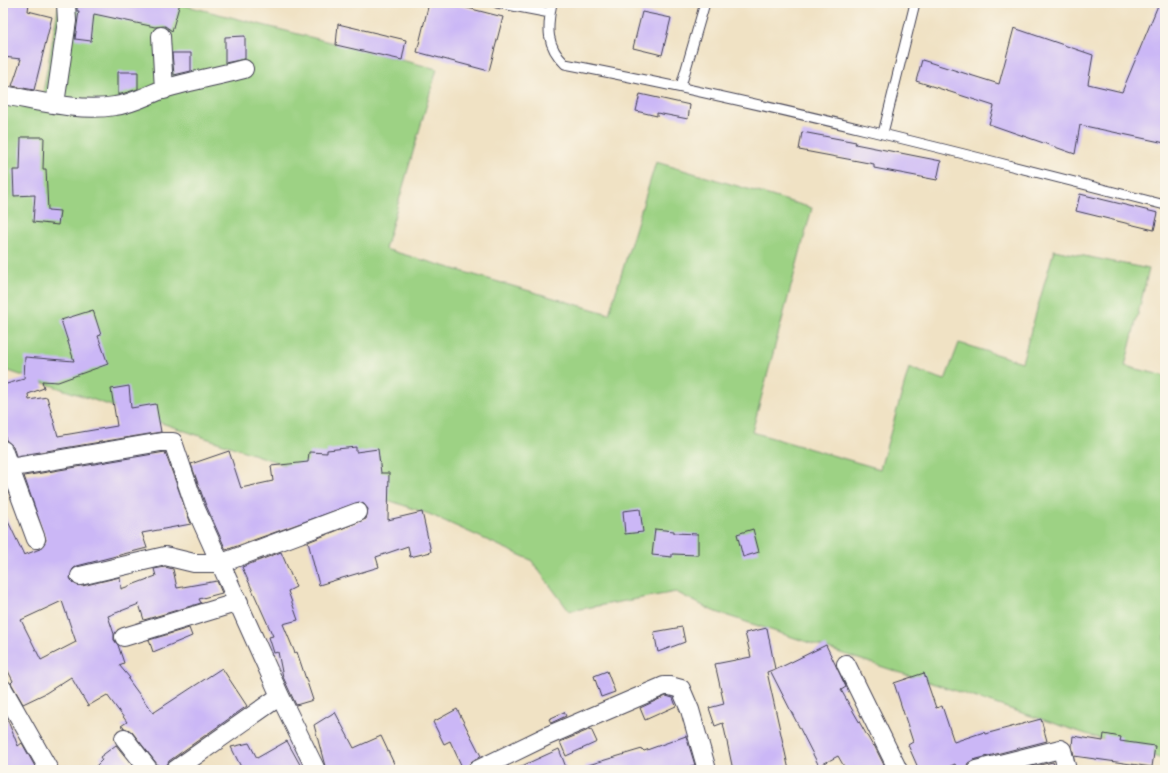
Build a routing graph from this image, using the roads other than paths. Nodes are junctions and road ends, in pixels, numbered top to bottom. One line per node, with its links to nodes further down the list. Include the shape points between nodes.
1 (66, 3): 12 (street, via 67,21)
2 (497, 3): 6 (lane)
3 (552, 3): 6 (lane)
4 (705, 3): 9 (lane)
5 (915, 3): 13 (lane)
6 (550, 12): 9 (lane, via 549,37 555,54 565,64)
7 (161, 36): 10 (street)
8 (244, 69): 10 (street)
9 (682, 86): 13 (lane)
10 (164, 90): 12 (street, via 132,103 115,106 98,108)
11 (3, 95): 12 (street)
12 (55, 104)
13 (883, 133): 14 (lane)
14 (1165, 205)
15 (3, 450): 16 (street)
16 (8, 468): 18 (street); 19 (street, via 173,442 195,507)
17 (358, 512): 19 (street)
18 (36, 540)
19 (222, 563): 20 (street, via 194,563 166,556); 21 (street)
20 (80, 576)
21 (239, 602): 22 (street); 25 (street)
22 (124, 636)
23 (846, 664): 33 (street)
24 (3, 689): 27 (street)
25 (280, 696): 29 (street); 30 (street)
26 (124, 738): 28 (street)
27 (49, 770)
28 (149, 770)
29 (175, 770)
30 (316, 770)
31 (477, 770): 32 (street, via 547,736 664,686 681,690 690,710)
32 (707, 770)
33 (898, 770)
34 (976, 770): 35 (street, via 1060,749)
35 (1067, 770)

